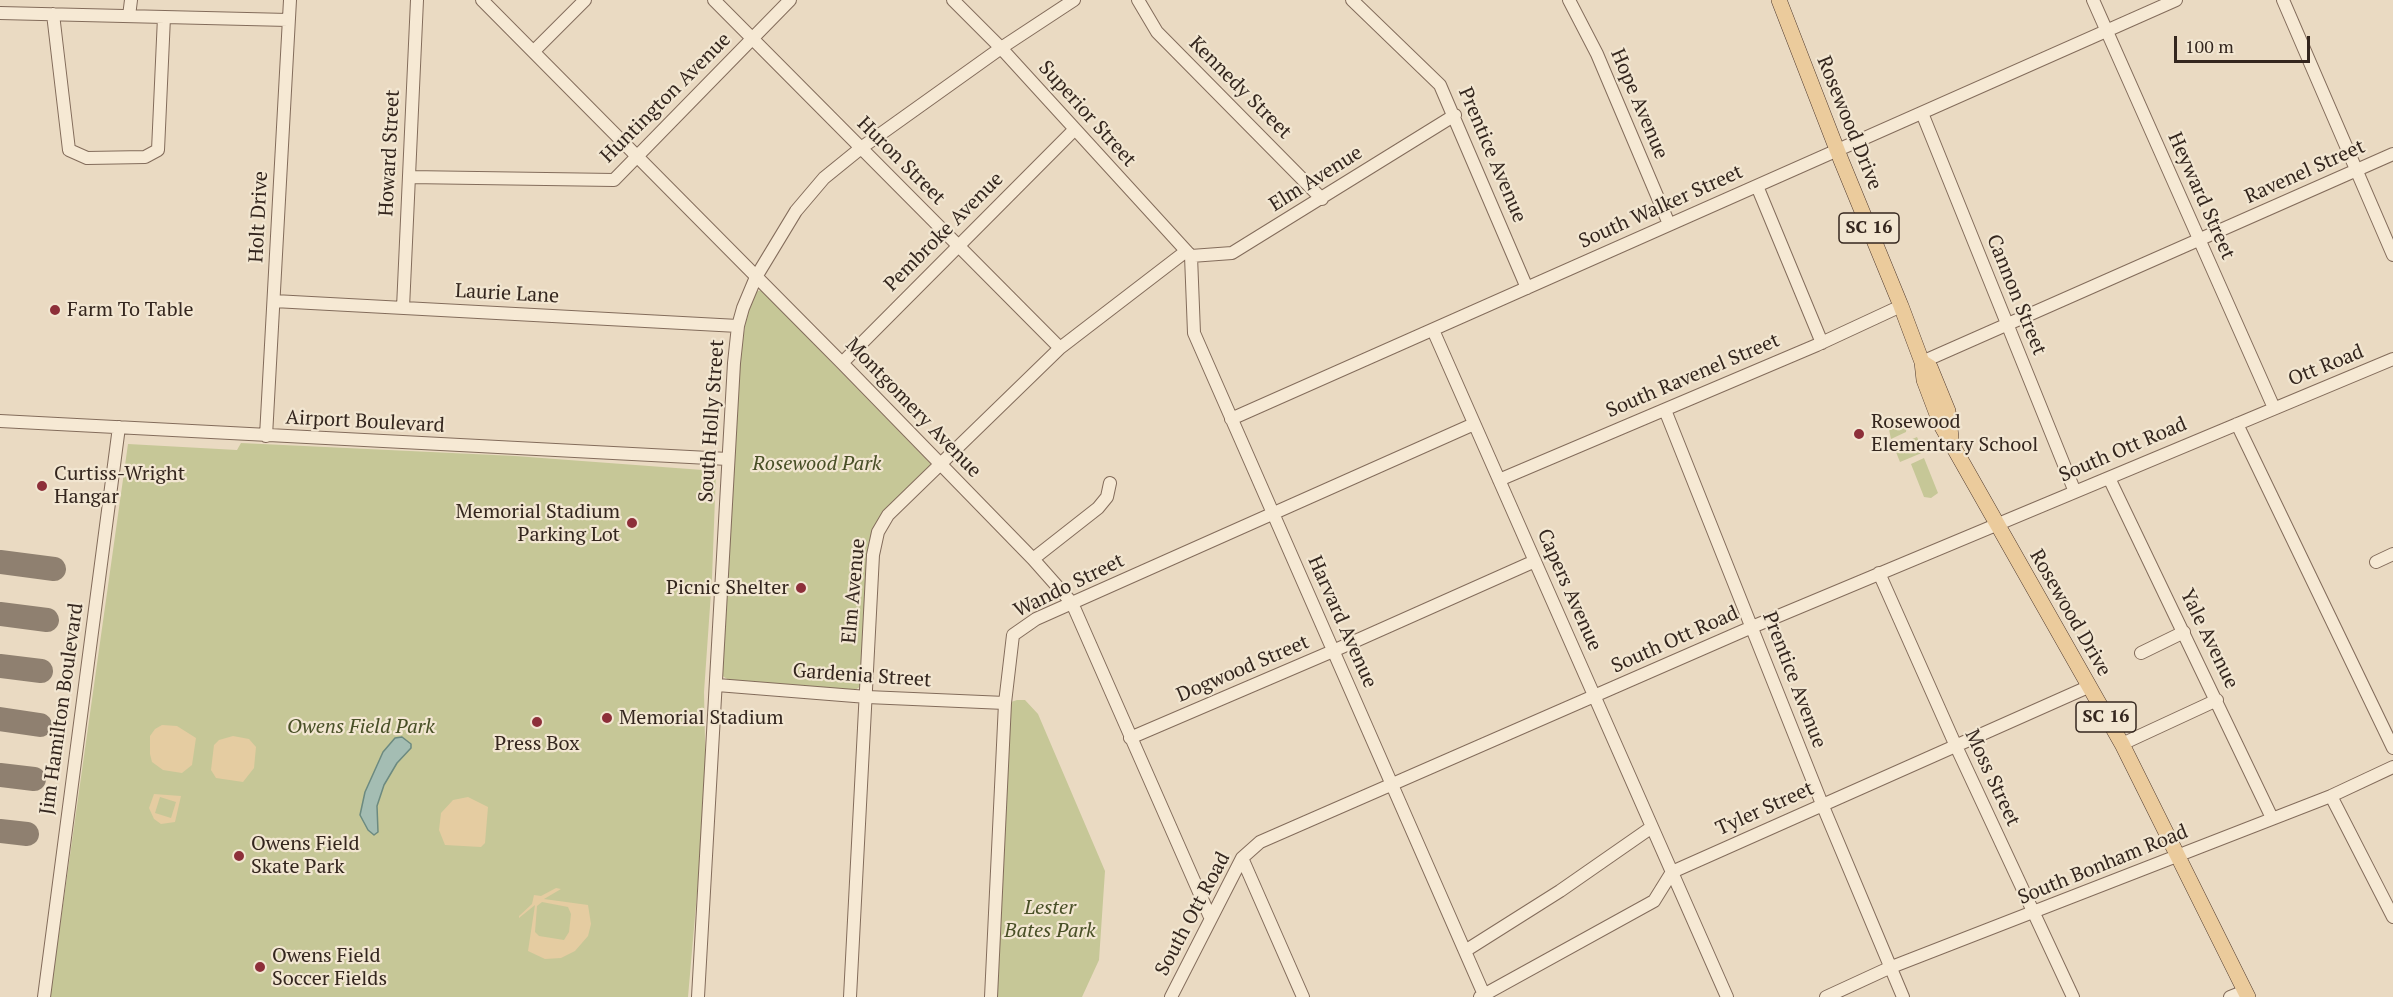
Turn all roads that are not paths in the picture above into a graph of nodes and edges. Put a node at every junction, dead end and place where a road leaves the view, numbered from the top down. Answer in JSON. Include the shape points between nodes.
{"nodes":[{"id":1,"x":130,"y":0,"type":"edge"},
{"id":2,"x":290,"y":0,"type":"edge"},
{"id":3,"x":417,"y":0,"type":"edge"},
{"id":4,"x":482,"y":0,"type":"edge"},
{"id":5,"x":585,"y":0,"type":"edge"},
{"id":6,"x":714,"y":0,"type":"edge"},
{"id":7,"x":790,"y":0,"type":"edge"},
{"id":8,"x":953,"y":0,"type":"edge"},
{"id":9,"x":1074,"y":0,"type":"edge"},
{"id":10,"x":1138,"y":0,"type":"edge"},
{"id":11,"x":1352,"y":0,"type":"edge"},
{"id":12,"x":1569,"y":0,"type":"edge"},
{"id":13,"x":1779,"y":0,"type":"edge"},
{"id":14,"x":2093,"y":0,"type":"edge"},
{"id":15,"x":2176,"y":0,"type":"edge"},
{"id":16,"x":2283,"y":0,"type":"edge"},
{"id":17,"x":0,"y":13,"type":"edge"},
{"id":18,"x":53,"y":14,"type":"junction"},
{"id":19,"x":129,"y":16,"type":"junction"},
{"id":20,"x":164,"y":17,"type":"junction"},
{"id":21,"x":288,"y":20,"type":"junction"},
{"id":22,"x":2107,"y":30,"type":"junction"},
{"id":23,"x":752,"y":38,"type":"junction"},
{"id":24,"x":1001,"y":48,"type":"junction"},
{"id":25,"x":534,"y":51,"type":"junction"},
{"id":26,"x":1922,"y":113,"type":"junction"},
{"id":27,"x":1455,"y":115,"type":"junction"},
{"id":28,"x":1074,"y":130,"type":"junction"},
{"id":29,"x":861,"y":148,"type":"junction"},
{"id":30,"x":1837,"y":150,"type":"junction"},
{"id":31,"x":2393,"y":154,"type":"edge"},
{"id":32,"x":637,"y":156,"type":"junction"},
{"id":33,"x":2356,"y":171,"type":"junction"},
{"id":34,"x":409,"y":177,"type":"junction"},
{"id":35,"x":1757,"y":186,"type":"junction"},
{"id":36,"x":1322,"y":199,"type":"junction"},
{"id":37,"x":1670,"y":225,"type":"junction"},
{"id":38,"x":2199,"y":240,"type":"junction"},
{"id":39,"x":958,"y":245,"type":"junction"},
{"id":40,"x":1188,"y":254,"type":"junction"},
{"id":41,"x":2393,"y":255,"type":"edge"},
{"id":42,"x":756,"y":277,"type":"junction"},
{"id":43,"x":1527,"y":288,"type":"junction"},
{"id":44,"x":274,"y":302,"type":"junction"},
{"id":45,"x":1901,"y":306,"type":"junction"},
{"id":46,"x":403,"y":308,"type":"junction"},
{"id":47,"x":2007,"y":324,"type":"junction"},
{"id":48,"x":738,"y":326,"type":"junction"},
{"id":49,"x":1433,"y":330,"type":"junction"},
{"id":50,"x":1822,"y":342,"type":"junction"},
{"id":51,"x":1060,"y":348,"type":"junction"},
{"id":52,"x":2393,"y":359,"type":"edge"},
{"id":53,"x":1922,"y":362,"type":"junction"},
{"id":54,"x":842,"y":363,"type":"junction"},
{"id":55,"x":2274,"y":408,"type":"junction"},
{"id":56,"x":1665,"y":410,"type":"junction"},
{"id":57,"x":1231,"y":419,"type":"junction"},
{"id":58,"x":0,"y":421,"type":"edge"},
{"id":59,"x":1474,"y":424,"type":"junction"},
{"id":60,"x":2237,"y":424,"type":"junction"},
{"id":61,"x":119,"y":427,"type":"junction"},
{"id":62,"x":266,"y":436,"type":"junction"},
{"id":63,"x":728,"y":459,"type":"junction"},
{"id":64,"x":941,"y":466,"type":"junction"},
{"id":65,"x":2109,"y":478,"type":"junction"},
{"id":66,"x":1499,"y":480,"type":"junction"},
{"id":67,"x":1110,"y":483,"type":"dead end"},
{"id":68,"x":2075,"y":492,"type":"junction"},
{"id":69,"x":1273,"y":514,"type":"junction"},
{"id":70,"x":1995,"y":524,"type":"junction"},
{"id":71,"x":2393,"y":554,"type":"edge"},
{"id":72,"x":1033,"y":559,"type":"junction"},
{"id":73,"x":1534,"y":561,"type":"junction"},
{"id":74,"x":2376,"y":562,"type":"dead end"},
{"id":75,"x":1879,"y":573,"type":"junction"},
{"id":76,"x":1072,"y":603,"type":"junction"},
{"id":77,"x":1752,"y":627,"type":"junction"},
{"id":78,"x":2184,"y":632,"type":"junction"},
{"id":79,"x":1333,"y":651,"type":"junction"},
{"id":80,"x":2140,"y":652,"type":"dead end"},
{"id":81,"x":717,"y":685,"type":"junction"},
{"id":82,"x":2088,"y":687,"type":"junction"},
{"id":83,"x":867,"y":697,"type":"junction"},
{"id":84,"x":1594,"y":697,"type":"junction"},
{"id":85,"x":2217,"y":700,"type":"junction"},
{"id":86,"x":1005,"y":703,"type":"junction"},
{"id":87,"x":1130,"y":738,"type":"junction"},
{"id":88,"x":1955,"y":744,"type":"junction"},
{"id":89,"x":2122,"y":744,"type":"junction"},
{"id":90,"x":2393,"y":748,"type":"edge"},
{"id":91,"x":2393,"y":767,"type":"edge"},
{"id":92,"x":1392,"y":786,"type":"junction"},
{"id":93,"x":2331,"y":796,"type":"junction"},
{"id":94,"x":1822,"y":804,"type":"junction"},
{"id":95,"x":2272,"y":818,"type":"junction"},
{"id":96,"x":1652,"y":827,"type":"junction"},
{"id":97,"x":2177,"y":857,"type":"junction"},
{"id":98,"x":1242,"y":858,"type":"junction"},
{"id":99,"x":1672,"y":872,"type":"junction"},
{"id":100,"x":2034,"y":914,"type":"junction"},
{"id":101,"x":1210,"y":917,"type":"junction"},
{"id":102,"x":2393,"y":917,"type":"edge"},
{"id":103,"x":1465,"y":951,"type":"junction"},
{"id":104,"x":1889,"y":968,"type":"junction"},
{"id":105,"x":2246,"y":994,"type":"edge"},
{"id":106,"x":1483,"y":996,"type":"edge"},
{"id":107,"x":44,"y":997,"type":"edge"},
{"id":108,"x":698,"y":997,"type":"edge"},
{"id":109,"x":850,"y":997,"type":"edge"},
{"id":110,"x":991,"y":997,"type":"edge"},
{"id":111,"x":1171,"y":997,"type":"edge"},
{"id":112,"x":1303,"y":997,"type":"edge"},
{"id":113,"x":1727,"y":997,"type":"edge"},
{"id":114,"x":1826,"y":997,"type":"edge"},
{"id":115,"x":1903,"y":997,"type":"edge"},
{"id":116,"x":2073,"y":997,"type":"edge"},
{"id":117,"x":2230,"y":997,"type":"edge"}],
"edges":[{"from":1,"to":19,"type":"street"},
{"from":2,"to":21,"type":"street","name":"Holt Drive"},
{"from":3,"to":34,"type":"street","name":"Howard Street"},
{"from":4,"to":25,"type":"street","name":"Montgomery Avenue"},
{"from":5,"to":25,"type":"street"},
{"from":6,"to":23,"type":"street","name":"Huron Street"},
{"from":7,"to":23,"type":"street","name":"Huntington Avenue"},
{"from":8,"to":24,"type":"street","name":"Superior Street"},
{"from":9,"to":24,"type":"street","name":"South Holly Street"},
{"from":10,"to":36,"type":"street","name":"Kennedy Street","via":[[1157,32]]},
{"from":11,"to":27,"type":"street","name":"Prentice Avenue","via":[[1440,85]]},
{"from":12,"to":37,"type":"street","name":"Hope Avenue","via":[[1597,54]]},
{"from":13,"to":30,"type":"main road","name":"Rosewood Drive","number":"SC 16"},
{"from":14,"to":22,"type":"street","name":"Heyward Street"},
{"from":15,"to":22,"type":"street","name":"South Walker Street"},
{"from":16,"to":33,"type":"street"},
{"from":17,"to":18,"type":"street"},
{"from":18,"to":19,"type":"street"},
{"from":18,"to":20,"type":"street","via":[[69,150],[87,158],[145,157],[158,150]]},
{"from":19,"to":20,"type":"street"},
{"from":20,"to":21,"type":"street"},
{"from":21,"to":44,"type":"street","name":"Holt Drive"},
{"from":22,"to":26,"type":"street","name":"South Walker Street"},
{"from":22,"to":38,"type":"street","name":"Heyward Street"},
{"from":23,"to":29,"type":"street","name":"Huron Street"},
{"from":23,"to":32,"type":"street","name":"Huntington Avenue"},
{"from":24,"to":28,"type":"street","name":"Superior Street"},
{"from":24,"to":29,"type":"street","name":"South Holly Street"},
{"from":25,"to":32,"type":"street","name":"Montgomery Avenue"},
{"from":26,"to":30,"type":"street","name":"South Walker Street"},
{"from":26,"to":47,"type":"street","name":"Cannon Street"},
{"from":27,"to":36,"type":"street","name":"Elm Avenue"},
{"from":27,"to":43,"type":"street","name":"Prentice Avenue"},
{"from":28,"to":39,"type":"street","name":"Pembroke Avenue"},
{"from":28,"to":40,"type":"street","name":"Superior Street"},
{"from":29,"to":39,"type":"street","name":"Huron Street"},
{"from":29,"to":42,"type":"street","name":"South Holly Street","via":[[825,178],[796,211]]},
{"from":30,"to":35,"type":"street","name":"South Walker Street"},
{"from":30,"to":45,"type":"main road","name":"Rosewood Drive","number":"SC 16"},
{"from":31,"to":33,"type":"street","name":"Ravenel Street"},
{"from":32,"to":34,"type":"street","name":"Huntington Avenue","via":[[614,180]]},
{"from":32,"to":42,"type":"street","name":"Montgomery Avenue"},
{"from":33,"to":38,"type":"street","name":"Ravenel Street"},
{"from":33,"to":41,"type":"street"},
{"from":34,"to":46,"type":"street","name":"Howard Street"},
{"from":35,"to":37,"type":"street","name":"South Walker Street"},
{"from":35,"to":50,"type":"street"},
{"from":36,"to":40,"type":"street","name":"Elm Avenue","via":[[1232,253]]},
{"from":37,"to":43,"type":"street","name":"South Walker Street"},
{"from":38,"to":47,"type":"street"},
{"from":38,"to":55,"type":"street","name":"Heyward Street"},
{"from":39,"to":51,"type":"street","name":"Huron Street"},
{"from":39,"to":54,"type":"street","name":"Pembroke Avenue"},
{"from":40,"to":51,"type":"street","name":"Elm Avenue"},
{"from":40,"to":57,"type":"street","name":"Harvard Avenue","via":[[1194,333]]},
{"from":42,"to":48,"type":"street","name":"South Holly Street"},
{"from":42,"to":54,"type":"street","name":"Montgomery Avenue"},
{"from":43,"to":49,"type":"street","name":"South Walker Street"},
{"from":44,"to":46,"type":"street","name":"Laurie Lane"},
{"from":44,"to":62,"type":"street","name":"Holt Drive"},
{"from":45,"to":50,"type":"street","name":"South Ravenel Street"},
{"from":45,"to":53,"type":"main road","name":"Rosewood Drive","number":"SC 16"},
{"from":46,"to":48,"type":"street","name":"Laurie Lane"},
{"from":47,"to":53,"type":"street"},
{"from":47,"to":68,"type":"street","name":"Cannon Street"},
{"from":48,"to":63,"type":"street","name":"South Holly Street"},
{"from":49,"to":57,"type":"street","name":"South Walker Street"},
{"from":49,"to":59,"type":"street","name":"Capers Avenue"},
{"from":50,"to":56,"type":"street","name":"South Ravenel Street"},
{"from":51,"to":64,"type":"street","name":"Elm Avenue"},
{"from":52,"to":55,"type":"street","name":"Ott Road"},
{"from":53,"to":70,"type":"main road","name":"Rosewood Drive","number":"SC 16","via":[[1930,367],[1948,411],[1952,443]]},
{"from":54,"to":64,"type":"street","name":"Montgomery Avenue"},
{"from":55,"to":60,"type":"street","name":"South Ott Road"},
{"from":56,"to":66,"type":"street","name":"South Ravenel Street"},
{"from":56,"to":77,"type":"street","name":"Prentice Avenue"},
{"from":57,"to":69,"type":"street","name":"Harvard Avenue"},
{"from":58,"to":61,"type":"street","name":"Airport Boulevard"},
{"from":59,"to":66,"type":"street","name":"Capers Avenue"},
{"from":59,"to":69,"type":"street","name":"Wando Street"},
{"from":60,"to":65,"type":"street","name":"South Ott Road"},
{"from":60,"to":90,"type":"street"},
{"from":61,"to":62,"type":"street","name":"Airport Boulevard"},
{"from":61,"to":107,"type":"street","name":"Jim Hamilton Boulevard"},
{"from":62,"to":63,"type":"street","name":"Airport Boulevard"},
{"from":63,"to":81,"type":"street","name":"South Holly Street"},
{"from":64,"to":72,"type":"street","name":"Montgomery Avenue"},
{"from":64,"to":83,"type":"street","name":"Elm Avenue","via":[[888,515],[877,534]]},
{"from":65,"to":68,"type":"street","name":"South Ott Road"},
{"from":65,"to":78,"type":"street","name":"Yale Avenue"},
{"from":66,"to":73,"type":"street","name":"Capers Avenue"},
{"from":67,"to":72,"type":"street","via":[[1107,497],[1098,508]]},
{"from":68,"to":70,"type":"street","name":"South Ott Road"},
{"from":69,"to":76,"type":"street","name":"Wando Street"},
{"from":69,"to":79,"type":"street","name":"Harvard Avenue"},
{"from":70,"to":75,"type":"street","name":"South Ott Road"},
{"from":70,"to":82,"type":"main road","name":"Rosewood Drive","number":"SC 16"},
{"from":71,"to":74,"type":"street"},
{"from":72,"to":76,"type":"street","name":"Montgomery Avenue"},
{"from":73,"to":79,"type":"street","name":"Dogwood Street"},
{"from":73,"to":84,"type":"street","name":"Capers Avenue"},
{"from":75,"to":77,"type":"street","name":"South Ott Road"},
{"from":75,"to":88,"type":"street","name":"Moss Street"},
{"from":76,"to":86,"type":"street","name":"Wando Street","via":[[1036,619],[1013,635]]},
{"from":76,"to":87,"type":"street","name":"Montgomery Avenue"},
{"from":77,"to":84,"type":"street","name":"South Ott Road"},
{"from":77,"to":94,"type":"street","name":"Prentice Avenue"},
{"from":78,"to":80,"type":"street"},
{"from":78,"to":85,"type":"street","name":"Yale Avenue"},
{"from":79,"to":87,"type":"street","name":"Dogwood Street"},
{"from":79,"to":92,"type":"street","name":"Harvard Avenue"},
{"from":81,"to":83,"type":"street","name":"Gardenia Street"},
{"from":81,"to":108,"type":"street","name":"South Holly Street"},
{"from":82,"to":88,"type":"street","name":"Tyler Street"},
{"from":82,"to":89,"type":"main road","name":"Rosewood Drive","number":"SC 16"},
{"from":83,"to":86,"type":"street","name":"Gardenia Street"},
{"from":83,"to":109,"type":"street","name":"Elm Avenue"},
{"from":84,"to":92,"type":"street","name":"South Ott Road"},
{"from":84,"to":96,"type":"street","name":"Capers Avenue"},
{"from":85,"to":89,"type":"street"},
{"from":85,"to":95,"type":"street","name":"Yale Avenue"},
{"from":86,"to":110,"type":"street","name":"Wando Street"},
{"from":87,"to":101,"type":"street","name":"Montgomery Avenue"},
{"from":88,"to":94,"type":"street","name":"Tyler Street"},
{"from":88,"to":100,"type":"street","name":"Moss Street"},
{"from":89,"to":97,"type":"main road","name":"Rosewood Drive","number":"SC 16"},
{"from":91,"to":93,"type":"street","name":"South Bonham Road"},
{"from":92,"to":98,"type":"street","name":"South Ott Road","via":[[1260,842]]},
{"from":92,"to":103,"type":"street","name":"Harvard Avenue"},
{"from":93,"to":95,"type":"street","name":"South Bonham Road"},
{"from":93,"to":102,"type":"street"},
{"from":94,"to":99,"type":"street","name":"Tyler Street"},
{"from":94,"to":104,"type":"street","name":"Prentice Avenue"},
{"from":95,"to":97,"type":"street","name":"South Bonham Road"},
{"from":96,"to":99,"type":"street","name":"Capers Avenue"},
{"from":96,"to":103,"type":"street"},
{"from":97,"to":100,"type":"street","name":"South Bonham Road"},
{"from":97,"to":105,"type":"main road","name":"Rosewood Drive","number":"SC 16"},
{"from":98,"to":101,"type":"street","name":"South Ott Road"},
{"from":98,"to":112,"type":"street"},
{"from":99,"to":106,"type":"street","via":[[1654,901]]},
{"from":99,"to":113,"type":"street","name":"Capers Avenue"},
{"from":100,"to":104,"type":"street","name":"South Bonham Road"},
{"from":100,"to":116,"type":"street","name":"Moss Street"},
{"from":101,"to":111,"type":"street","name":"South Ott Road"},
{"from":103,"to":106,"type":"street","name":"Harvard Avenue"},
{"from":104,"to":114,"type":"street","name":"South Bonham Road"},
{"from":104,"to":115,"type":"street","name":"Prentice Avenue"},
{"from":105,"to":117,"type":"street"}]}
